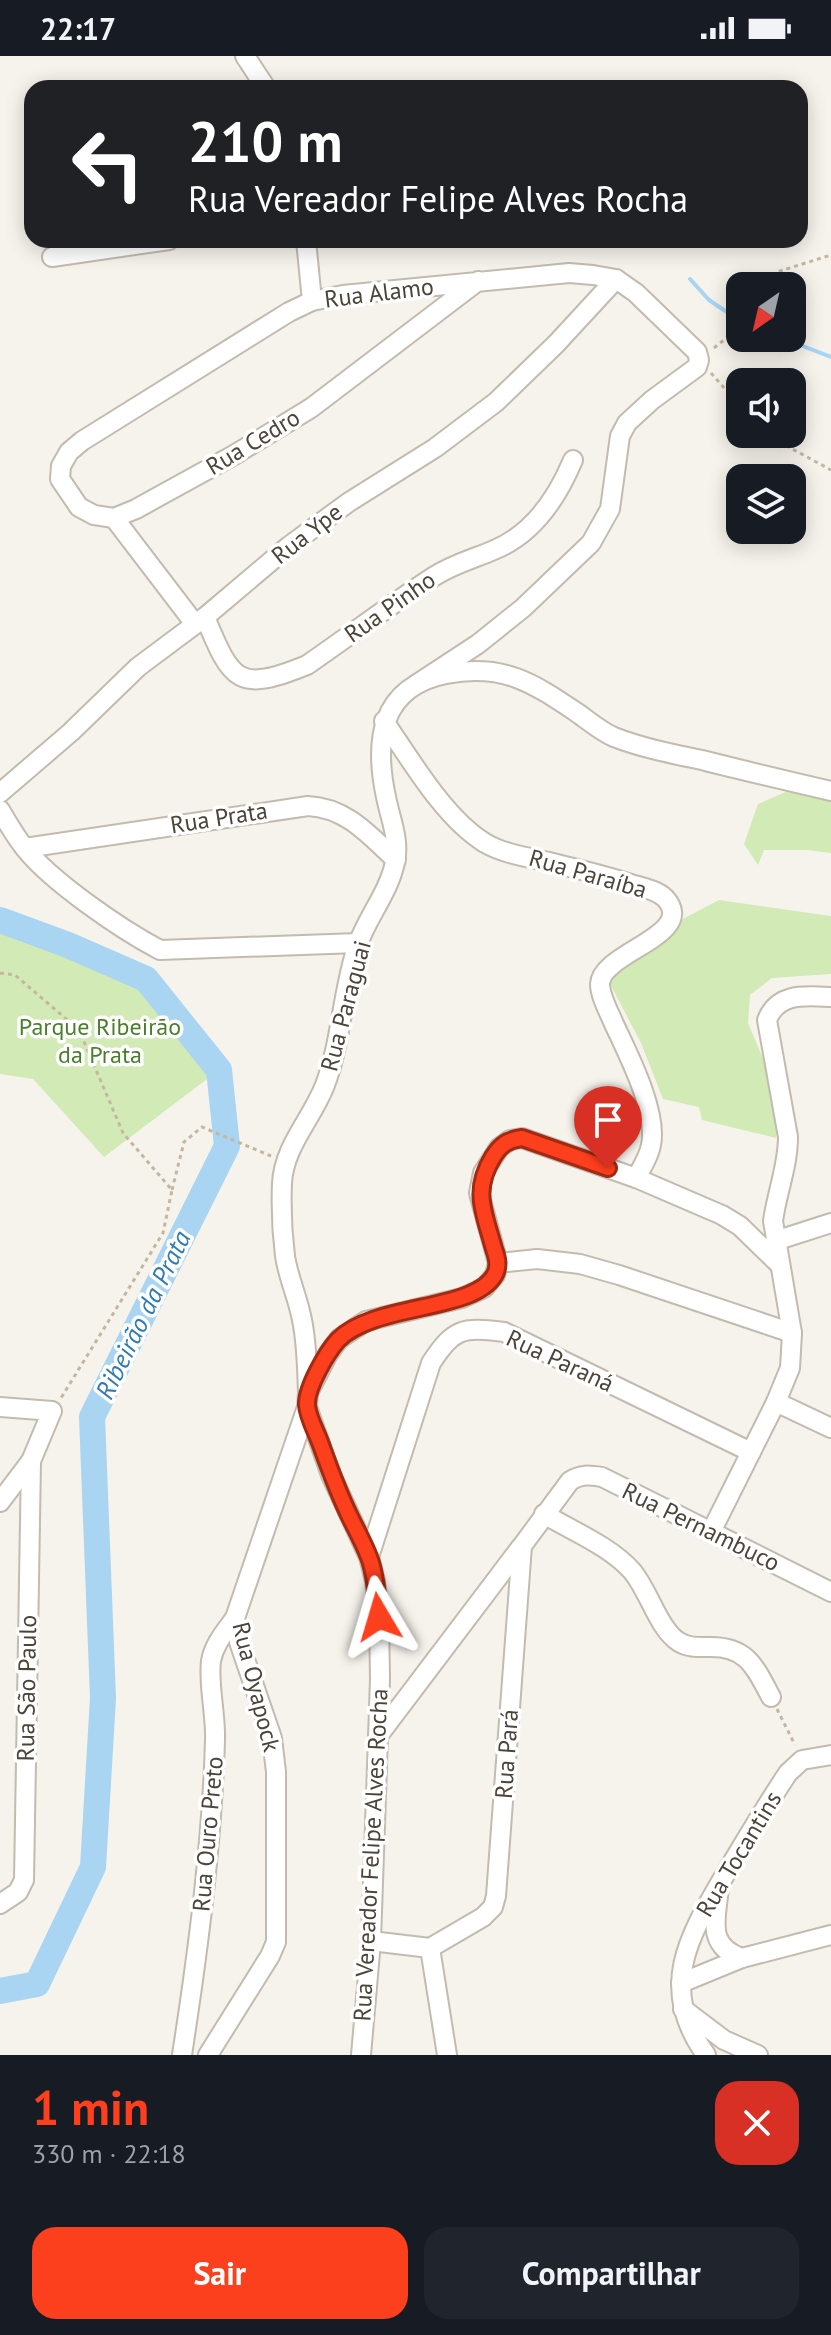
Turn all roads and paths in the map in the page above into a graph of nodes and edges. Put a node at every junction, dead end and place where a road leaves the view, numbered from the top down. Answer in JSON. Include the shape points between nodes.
{"nodes":[{"id":1,"x":245,"y":56,"type":"edge"},
{"id":2,"x":261,"y":80,"type":"edge"},
{"id":3,"x":114,"y":248,"type":"edge"},
{"id":4,"x":307,"y":248,"type":"edge"},
{"id":5,"x":831,"y":255,"type":"edge"},
{"id":6,"x":52,"y":257,"type":"dead end"},
{"id":7,"x":777,"y":272,"type":"edge"},
{"id":8,"x":616,"y":279,"type":"junction"},
{"id":9,"x":478,"y":281,"type":"junction"},
{"id":10,"x":312,"y":301,"type":"junction"},
{"id":11,"x":726,"y":335,"type":"edge"},
{"id":12,"x":695,"y":352,"type":"junction"},
{"id":13,"x":726,"y":389,"type":"edge"},
{"id":14,"x":791,"y":448,"type":"edge"},
{"id":15,"x":573,"y":460,"type":"dead end"},
{"id":16,"x":831,"y":470,"type":"edge"},
{"id":17,"x":114,"y":518,"type":"junction"},
{"id":18,"x":200,"y":620,"type":"junction"},
{"id":19,"x":417,"y":684,"type":"junction"},
{"id":20,"x":384,"y":721,"type":"junction"},
{"id":21,"x":831,"y":791,"type":"edge"},
{"id":22,"x":0,"y":793,"type":"edge"},
{"id":23,"x":0,"y":810,"type":"edge"},
{"id":24,"x":25,"y":848,"type":"junction"},
{"id":25,"x":396,"y":860,"type":"junction"},
{"id":26,"x":358,"y":943,"type":"junction"},
{"id":27,"x":0,"y":973,"type":"edge"},
{"id":28,"x":831,"y":997,"type":"edge"},
{"id":29,"x":284,"y":1162,"type":"junction"},
{"id":30,"x":636,"y":1178,"type":"junction"},
{"id":31,"x":172,"y":1190,"type":"junction"},
{"id":32,"x":831,"y":1223,"type":"edge"},
{"id":33,"x":775,"y":1241,"type":"junction"},
{"id":34,"x":498,"y":1263,"type":"junction"},
{"id":35,"x":778,"y":1263,"type":"junction"},
{"id":36,"x":792,"y":1333,"type":"junction"},
{"id":37,"x":308,"y":1400,"type":"junction"},
{"id":38,"x":776,"y":1402,"type":"junction"},
{"id":39,"x":0,"y":1407,"type":"edge"},
{"id":40,"x":52,"y":1411,"type":"junction"},
{"id":41,"x":831,"y":1428,"type":"edge"},
{"id":42,"x":751,"y":1452,"type":"junction"},
{"id":43,"x":31,"y":1461,"type":"junction"},
{"id":44,"x":0,"y":1502,"type":"edge"},
{"id":45,"x":544,"y":1514,"type":"junction"},
{"id":46,"x":711,"y":1532,"type":"junction"},
{"id":47,"x":522,"y":1546,"type":"junction"},
{"id":48,"x":369,"y":1557,"type":"junction"},
{"id":49,"x":831,"y":1592,"type":"edge"},
{"id":50,"x":235,"y":1618,"type":"junction"},
{"id":51,"x":771,"y":1697,"type":"joint"},
{"id":52,"x":378,"y":1736,"type":"junction"},
{"id":53,"x":831,"y":1755,"type":"edge"},
{"id":54,"x":802,"y":1760,"type":"junction"},
{"id":55,"x":719,"y":1885,"type":"junction"},
{"id":56,"x":0,"y":1904,"type":"edge"},
{"id":57,"x":831,"y":1935,"type":"edge"},
{"id":58,"x":371,"y":1941,"type":"junction"},
{"id":59,"x":430,"y":1948,"type":"junction"},
{"id":60,"x":742,"y":1958,"type":"junction"},
{"id":61,"x":681,"y":1983,"type":"junction"},
{"id":62,"x":683,"y":2009,"type":"junction"},
{"id":63,"x":182,"y":2055,"type":"edge"},
{"id":64,"x":208,"y":2055,"type":"edge"},
{"id":65,"x":361,"y":2055,"type":"edge"},
{"id":66,"x":447,"y":2055,"type":"edge"},
{"id":67,"x":706,"y":2055,"type":"edge"},
{"id":68,"x":758,"y":2055,"type":"edge"}],
"edges":[{"from":1,"to":2,"type":"street"},
{"from":3,"to":6,"type":"street"},
{"from":4,"to":10,"type":"street"},
{"from":5,"to":7,"type":"path"},
{"from":8,"to":9,"type":"street","name":"Rua Alamo","via":[[569,273]]},
{"from":8,"to":12,"type":"street"},
{"from":8,"to":18,"type":"street","name":"Rua Ype","via":[[496,402],[313,528]]},
{"from":9,"to":10,"type":"street","name":"Rua Alamo"},
{"from":9,"to":17,"type":"street","name":"Rua Cedro","via":[[311,408]]},
{"from":10,"to":17,"type":"street","name":"Rua Alamo","via":[[251,334],[69,452],[60,479],[79,507]]},
{"from":11,"to":12,"type":"path"},
{"from":12,"to":13,"type":"path"},
{"from":12,"to":19,"type":"street","via":[[697,367],[627,423],[618,447],[610,509],[591,543],[523,608]]},
{"from":14,"to":16,"type":"path"},
{"from":15,"to":18,"type":"street","name":"Rua Pinho","via":[[549,506],[513,538],[451,565],[307,665],[283,675],[239,677]]},
{"from":17,"to":18,"type":"street"},
{"from":18,"to":22,"type":"street","name":"Rua Ype","via":[[138,667]]},
{"from":19,"to":20,"type":"street","via":[[398,699]]},
{"from":19,"to":21,"type":"street","via":[[472,670],[497,671],[544,690],[612,736]]},
{"from":20,"to":25,"type":"street","name":"Rua Paraguai","via":[[385,794]]},
{"from":20,"to":30,"type":"street","name":"Rua Paraíba","via":[[448,809],[486,844],[598,873],[664,897],[671,910],[669,924],[614,962],[600,984],[651,1123],[652,1142]]},
{"from":23,"to":24,"type":"street"},
{"from":24,"to":25,"type":"street","name":"Rua Prata","via":[[308,806],[353,820]]},
{"from":24,"to":26,"type":"street","via":[[45,870],[160,950]]},
{"from":25,"to":26,"type":"street","name":"Rua Paraguai"},
{"from":26,"to":29,"type":"street","name":"Rua Paraguai","via":[[327,1081]]},
{"from":27,"to":31,"type":"path","via":[[15,975],[79,1030],[123,1133]]},
{"from":28,"to":33,"type":"street","via":[[788,998],[767,1020],[788,1137],[775,1204]]},
{"from":29,"to":31,"type":"path","via":[[202,1127],[184,1142]]},
{"from":29,"to":37,"type":"street","name":"Rua Paraguai","via":[[285,1257],[307,1349]]},
{"from":30,"to":34,"type":"street","via":[[522,1138],[510,1140],[483,1173],[479,1193]]},
{"from":30,"to":35,"type":"street","via":[[722,1215]]},
{"from":31,"to":40,"type":"path","via":[[163,1233]]},
{"from":32,"to":33,"type":"street"},
{"from":33,"to":35,"type":"street"},
{"from":34,"to":36,"type":"street","via":[[537,1259],[580,1264]]},
{"from":34,"to":37,"type":"street","via":[[484,1288],[366,1321],[339,1339]]},
{"from":35,"to":36,"type":"street"},
{"from":36,"to":38,"type":"street","via":[[790,1368]]},
{"from":37,"to":48,"type":"street","name":"Rua Vereador Felipe Alves Rocha","via":[[331,1475]]},
{"from":37,"to":50,"type":"street","name":"Rua Oyapock"},
{"from":38,"to":41,"type":"street"},
{"from":38,"to":42,"type":"street"},
{"from":39,"to":40,"type":"street"},
{"from":40,"to":43,"type":"street"},
{"from":42,"to":46,"type":"street"},
{"from":42,"to":48,"type":"street","name":"Rua Paraná","via":[[504,1332],[473,1328],[448,1338],[431,1363]]},
{"from":43,"to":44,"type":"street"},
{"from":43,"to":56,"type":"street","name":"Rua São Paulo","via":[[24,1880],[18,1892]]},
{"from":45,"to":46,"type":"street","name":"Rua Pernambuco","via":[[570,1481],[589,1475]]},
{"from":45,"to":47,"type":"street"},
{"from":45,"to":51,"type":"street","via":[[629,1568],[679,1642],[742,1653]]},
{"from":46,"to":49,"type":"street","name":"Rua Pernambuco"},
{"from":47,"to":52,"type":"street"},
{"from":47,"to":59,"type":"street","name":"Rua Pará","via":[[496,1896],[483,1917]]},
{"from":48,"to":52,"type":"street","name":"Rua Vereador Felipe Alves Rocha","via":[[379,1617]]},
{"from":50,"to":63,"type":"street","name":"Rua Ouro Preto","via":[[217,1643],[210,1673],[215,1739],[211,1802],[198,1955]]},
{"from":50,"to":64,"type":"street","name":"Rua Oyapock","via":[[272,1738],[276,1942]]},
{"from":51,"to":54,"type":"path"},
{"from":52,"to":58,"type":"street","name":"Rua Vereador Felipe Alves Rocha"},
{"from":53,"to":54,"type":"street"},
{"from":54,"to":55,"type":"street","name":"Rua Tocantins","via":[[763,1810]]},
{"from":55,"to":60,"type":"street","via":[[717,1941],[727,1953]]},
{"from":55,"to":61,"type":"street","name":"Rua Tocantins","via":[[687,1947]]},
{"from":57,"to":60,"type":"street"},
{"from":58,"to":59,"type":"street"},
{"from":58,"to":65,"type":"street","name":"Rua Vereador Felipe Alves Rocha"},
{"from":59,"to":66,"type":"street"},
{"from":60,"to":61,"type":"street"},
{"from":61,"to":62,"type":"street","name":"Rua Tocantins"},
{"from":62,"to":67,"type":"street","name":"Rua Tocantins","via":[[692,2036]]},
{"from":62,"to":68,"type":"street","via":[[724,2040]]}]}
